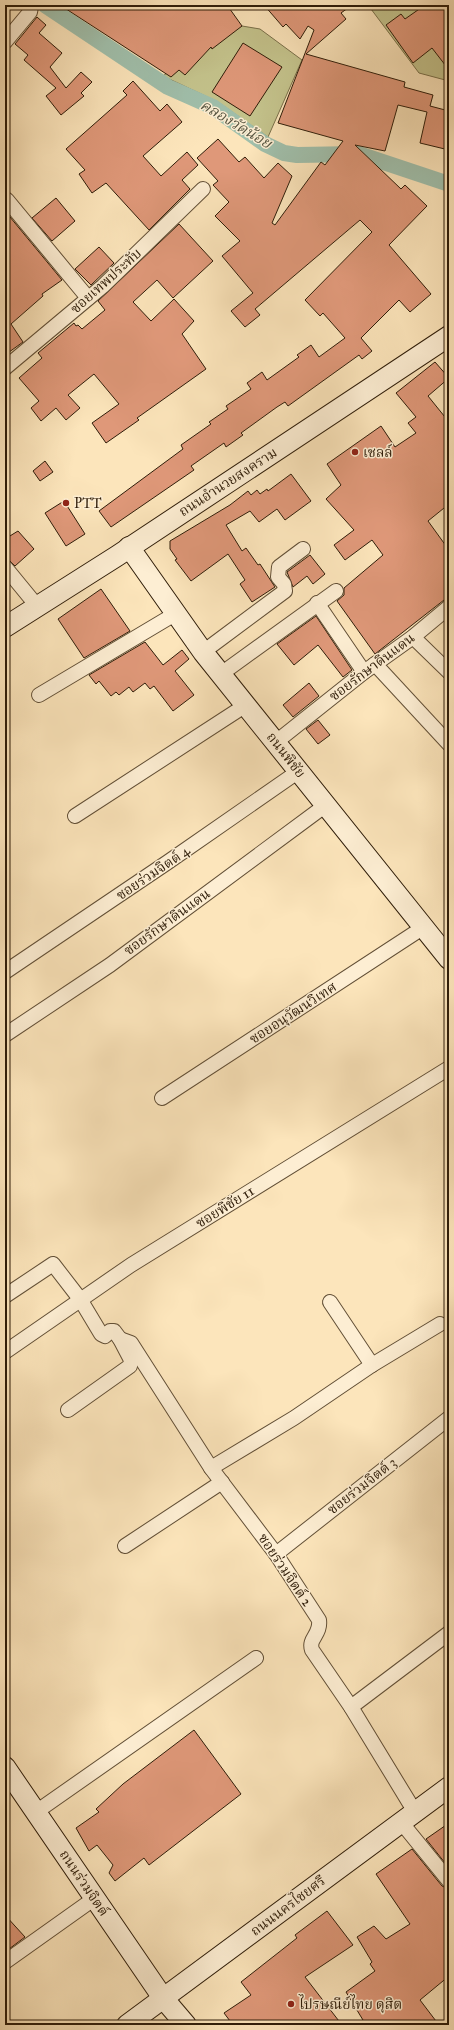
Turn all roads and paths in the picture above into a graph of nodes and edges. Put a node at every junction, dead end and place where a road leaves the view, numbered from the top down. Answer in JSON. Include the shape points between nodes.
{"nodes":[{"id":1,"x":30,"y":6,"type":"edge"},
{"id":2,"x":5,"y":42,"type":"edge"},
{"id":3,"x":203,"y":189,"type":"dead end"},
{"id":4,"x":7,"y":200,"type":"dead end"},
{"id":5,"x":88,"y":298,"type":"junction"},
{"id":6,"x":449,"y":336,"type":"edge"},
{"id":7,"x":5,"y":368,"type":"edge"},
{"id":8,"x":129,"y":547,"type":"junction"},
{"id":9,"x":303,"y":549,"type":"dead end"},
{"id":10,"x":5,"y":567,"type":"edge"},
{"id":11,"x":336,"y":591,"type":"dead end"},
{"id":12,"x":317,"y":603,"type":"junction"},
{"id":13,"x":37,"y":606,"type":"junction"},
{"id":14,"x":449,"y":607,"type":"edge"},
{"id":15,"x":175,"y":614,"type":"junction"},
{"id":16,"x":5,"y":627,"type":"edge"},
{"id":17,"x":413,"y":637,"type":"junction"},
{"id":18,"x":203,"y":652,"type":"junction"},
{"id":19,"x":370,"y":668,"type":"junction"},
{"id":20,"x":449,"y":672,"type":"edge"},
{"id":21,"x":221,"y":674,"type":"junction"},
{"id":22,"x":39,"y":695,"type":"dead end"},
{"id":23,"x":246,"y":705,"type":"junction"},
{"id":24,"x":276,"y":742,"type":"junction"},
{"id":25,"x":449,"y":744,"type":"edge"},
{"id":26,"x":299,"y":771,"type":"junction"},
{"id":27,"x":326,"y":805,"type":"junction"},
{"id":28,"x":75,"y":816,"type":"dead end"},
{"id":29,"x":424,"y":928,"type":"junction"},
{"id":30,"x":449,"y":959,"type":"edge"},
{"id":31,"x":5,"y":972,"type":"edge"},
{"id":32,"x":5,"y":1035,"type":"edge"},
{"id":33,"x":449,"y":1068,"type":"edge"},
{"id":34,"x":162,"y":1098,"type":"dead end"},
{"id":35,"x":5,"y":1296,"type":"edge"},
{"id":36,"x":80,"y":1299,"type":"junction"},
{"id":37,"x":330,"y":1302,"type":"dead end"},
{"id":38,"x":440,"y":1324,"type":"dead end"},
{"id":39,"x":120,"y":1339,"type":"junction"},
{"id":40,"x":5,"y":1352,"type":"edge"},
{"id":41,"x":372,"y":1365,"type":"junction"},
{"id":42,"x":68,"y":1410,"type":"dead end"},
{"id":43,"x":449,"y":1418,"type":"edge"},
{"id":44,"x":212,"y":1468,"type":"junction"},
{"id":45,"x":222,"y":1482,"type":"junction"},
{"id":46,"x":125,"y":1546,"type":"dead end"},
{"id":47,"x":276,"y":1554,"type":"junction"},
{"id":48,"x":449,"y":1633,"type":"edge"},
{"id":49,"x":256,"y":1658,"type":"dead end"},
{"id":50,"x":351,"y":1707,"type":"junction"},
{"id":51,"x":5,"y":1767,"type":"edge"},
{"id":52,"x":449,"y":1787,"type":"edge"},
{"id":53,"x":36,"y":1812,"type":"junction"},
{"id":54,"x":408,"y":1817,"type":"junction"},
{"id":55,"x":449,"y":1881,"type":"edge"},
{"id":56,"x":95,"y":1898,"type":"junction"},
{"id":57,"x":5,"y":1962,"type":"edge"},
{"id":58,"x":163,"y":1998,"type":"junction"},
{"id":59,"x":127,"y":2025,"type":"edge"},
{"id":60,"x":186,"y":2025,"type":"edge"}],
"edges":[{"from":1,"to":2,"type":"street","via":[[30,12]]},
{"from":3,"to":5,"type":"street","name":"ซอยเทพประทับ"},
{"from":4,"to":5,"type":"street"},
{"from":5,"to":7,"type":"street","name":"ซอยเทพประทับ"},
{"from":6,"to":8,"type":"street","name":"ถนนอำนวยสงคราม"},
{"from":8,"to":13,"type":"street","name":"ถนนอำนวยสงคราม"},
{"from":8,"to":15,"type":"street","name":"ถนนพิชัย"},
{"from":9,"to":18,"type":"street","via":[[279,567],[278,576],[284,584],[285,591]]},
{"from":10,"to":13,"type":"street"},
{"from":11,"to":12,"type":"street"},
{"from":12,"to":19,"type":"street"},
{"from":12,"to":21,"type":"street"},
{"from":13,"to":16,"type":"street","name":"ถนนอำนวยสงคราม"},
{"from":14,"to":17,"type":"street","name":"ซอยรักษาดินแดน"},
{"from":15,"to":18,"type":"street","name":"ถนนพิชัย"},
{"from":15,"to":22,"type":"street"},
{"from":17,"to":19,"type":"street","name":"ซอยรักษาดินแดน"},
{"from":17,"to":20,"type":"street"},
{"from":18,"to":21,"type":"street","name":"ถนนพิชัย"},
{"from":19,"to":24,"type":"street","name":"ซอยรักษาดินแดน"},
{"from":19,"to":25,"type":"street"},
{"from":21,"to":23,"type":"street","name":"ถนนพิชัย"},
{"from":23,"to":24,"type":"street","name":"ถนนพิชัย"},
{"from":23,"to":28,"type":"street"},
{"from":24,"to":26,"type":"street","name":"ถนนพิชัย"},
{"from":26,"to":27,"type":"street","name":"ถนนพิชัย"},
{"from":26,"to":31,"type":"street","name":"ซอยร่วมจิตต์ 4"},
{"from":27,"to":29,"type":"street","name":"ถนนพิชัย"},
{"from":27,"to":32,"type":"street","name":"ซอยรักษาดินแดน","via":[[110,965]]},
{"from":29,"to":30,"type":"street","name":"ถนนพิชัย"},
{"from":29,"to":34,"type":"street","name":"ซอยอนุวัฒนวิเทศ"},
{"from":33,"to":36,"type":"street","name":"ซอยพิชัย 11"},
{"from":35,"to":36,"type":"street","via":[[53,1264]]},
{"from":36,"to":39,"type":"street","via":[[101,1334],[105,1336],[110,1331],[114,1332]]},
{"from":36,"to":40,"type":"street","name":"ซอยพิชัย 11"},
{"from":37,"to":41,"type":"street"},
{"from":38,"to":41,"type":"street"},
{"from":39,"to":42,"type":"street","via":[[131,1360],[130,1366]]},
{"from":39,"to":44,"type":"street","name":"ซอยร่วมจิตต์ 2","via":[[131,1343]]},
{"from":41,"to":44,"type":"street","via":[[294,1418]]},
{"from":43,"to":47,"type":"street","name":"ซอยร่วมจิตต์ 3"},
{"from":44,"to":45,"type":"street","name":"ซอยร่วมจิตต์ 2"},
{"from":45,"to":46,"type":"street"},
{"from":45,"to":47,"type":"street","name":"ซอยร่วมจิตต์ 2"},
{"from":47,"to":50,"type":"street","name":"ซอยร่วมจิตต์ 2","via":[[319,1620],[320,1627],[312,1640],[312,1650]]},
{"from":48,"to":50,"type":"street"},
{"from":49,"to":53,"type":"street"},
{"from":50,"to":54,"type":"street","name":"ซอยร่วมจิตต์ 2"},
{"from":51,"to":53,"type":"street","name":"ถนนร่วมจิตต์"},
{"from":52,"to":54,"type":"street","name":"ถนนนครไชยศรี"},
{"from":53,"to":56,"type":"street","name":"ถนนร่วมจิตต์"},
{"from":54,"to":55,"type":"street","name":"ซอยร่วมจิตต์ 2"},
{"from":54,"to":58,"type":"street","name":"ถนนนครไชยศรี"},
{"from":56,"to":57,"type":"street"},
{"from":56,"to":58,"type":"street","name":"ถนนร่วมจิตต์"},
{"from":58,"to":59,"type":"street","name":"ถนนนครไชยศรี"},
{"from":58,"to":60,"type":"street","name":"ถนนร่วมจิตต์"}]}
